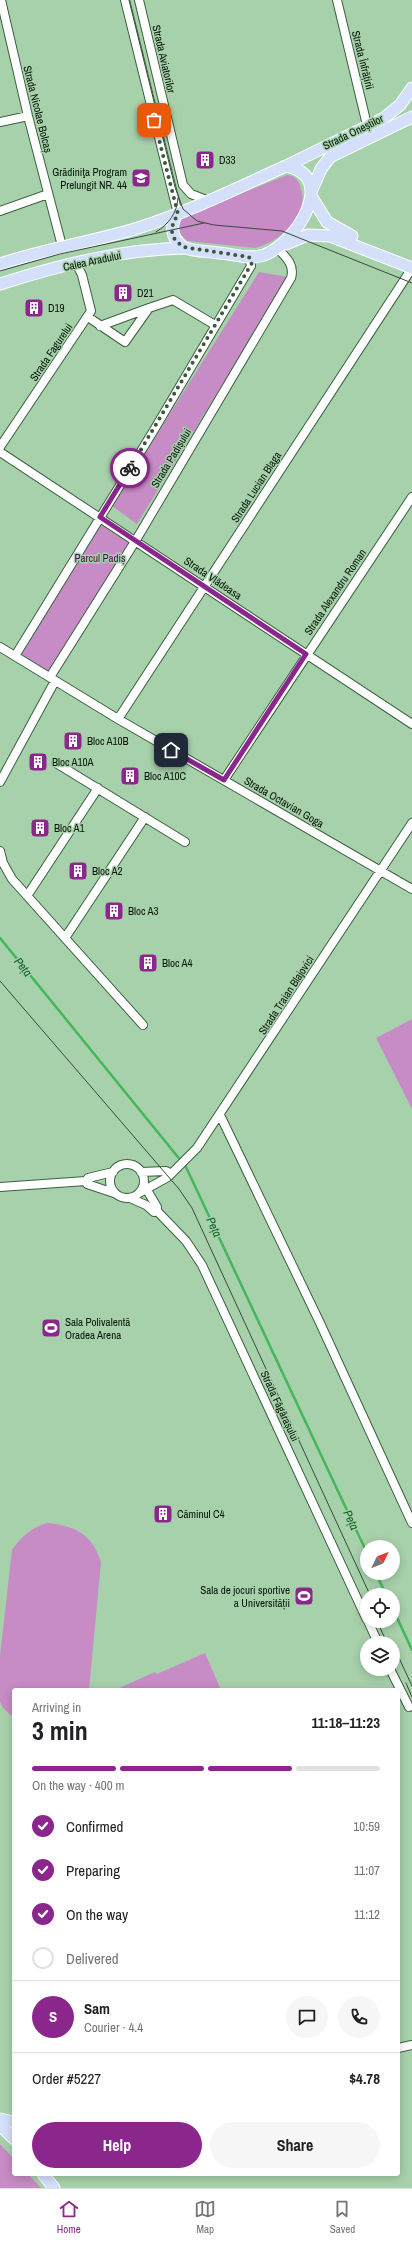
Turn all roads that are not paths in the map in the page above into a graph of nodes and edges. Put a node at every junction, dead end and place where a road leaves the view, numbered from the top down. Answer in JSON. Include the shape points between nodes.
{"nodes":[{"id":1,"x":1,"y":0,"type":"edge"},
{"id":2,"x":125,"y":0,"type":"edge"},
{"id":3,"x":139,"y":0,"type":"edge"},
{"id":4,"x":337,"y":0,"type":"edge"},
{"id":5,"x":412,"y":88,"type":"edge"},
{"id":6,"x":28,"y":116,"type":"junction"},
{"id":7,"x":412,"y":117,"type":"edge"},
{"id":8,"x":0,"y":122,"type":"edge"},
{"id":9,"x":368,"y":125,"type":"junction"},
{"id":10,"x":286,"y":166,"type":"junction"},
{"id":11,"x":48,"y":194,"type":"junction"},
{"id":12,"x":311,"y":194,"type":"junction"},
{"id":13,"x":209,"y":201,"type":"junction"},
{"id":14,"x":0,"y":211,"type":"edge"},
{"id":15,"x":177,"y":214,"type":"junction"},
{"id":16,"x":62,"y":246,"type":"junction"},
{"id":17,"x":279,"y":247,"type":"junction"},
{"id":18,"x":186,"y":248,"type":"junction"},
{"id":19,"x":249,"y":257,"type":"junction"},
{"id":20,"x":412,"y":261,"type":"edge"},
{"id":21,"x":76,"y":263,"type":"junction"},
{"id":22,"x":0,"y":264,"type":"edge"},
{"id":23,"x":412,"y":268,"type":"edge"},
{"id":24,"x":0,"y":284,"type":"edge"},
{"id":25,"x":149,"y":308,"type":"junction"},
{"id":26,"x":88,"y":317,"type":"junction"},
{"id":27,"x":215,"y":325,"type":"junction"},
{"id":28,"x":100,"y":326,"type":"junction"},
{"id":29,"x":0,"y":447,"type":"edge"},
{"id":30,"x":0,"y":452,"type":"edge"},
{"id":31,"x":412,"y":497,"type":"edge"},
{"id":32,"x":100,"y":517,"type":"junction"},
{"id":33,"x":136,"y":540,"type":"junction"},
{"id":34,"x":204,"y":585,"type":"junction"},
{"id":35,"x":0,"y":647,"type":"edge"},
{"id":36,"x":306,"y":654,"type":"junction"},
{"id":37,"x":15,"y":656,"type":"junction"},
{"id":38,"x":52,"y":679,"type":"junction"},
{"id":39,"x":118,"y":719,"type":"junction"},
{"id":40,"x":412,"y":724,"type":"edge"},
{"id":41,"x":56,"y":763,"type":"dead end"},
{"id":42,"x":224,"y":780,"type":"junction"},
{"id":43,"x":0,"y":782,"type":"edge"},
{"id":44,"x":98,"y":788,"type":"junction"},
{"id":45,"x":145,"y":817,"type":"junction"},
{"id":46,"x":412,"y":823,"type":"edge"},
{"id":47,"x":185,"y":842,"type":"dead end"},
{"id":48,"x":0,"y":851,"type":"edge"},
{"id":49,"x":379,"y":870,"type":"junction"},
{"id":50,"x":412,"y":889,"type":"edge"},
{"id":51,"x":27,"y":896,"type":"junction"},
{"id":52,"x":65,"y":938,"type":"junction"},
{"id":53,"x":143,"y":1025,"type":"dead end"},
{"id":54,"x":220,"y":1115,"type":"junction"},
{"id":55,"x":113,"y":1172,"type":"junction"},
{"id":56,"x":142,"y":1172,"type":"junction"},
{"id":57,"x":171,"y":1172,"type":"junction"},
{"id":58,"x":86,"y":1181,"type":"junction"},
{"id":59,"x":0,"y":1187,"type":"edge"},
{"id":60,"x":143,"y":1189,"type":"junction"},
{"id":61,"x":114,"y":1193,"type":"junction"},
{"id":62,"x":130,"y":1198,"type":"junction"},
{"id":63,"x":157,"y":1211,"type":"junction"},
{"id":64,"x":412,"y":1523,"type":"edge"},
{"id":65,"x":360,"y":1605,"type":"edge"},
{"id":66,"x":393,"y":1676,"type":"edge"},
{"id":67,"x":399,"y":1688,"type":"edge"},
{"id":68,"x":400,"y":1690,"type":"edge"},
{"id":69,"x":409,"y":1708,"type":"dead end"},
{"id":70,"x":412,"y":2045,"type":"edge"},
{"id":71,"x":400,"y":2048,"type":"edge"},
{"id":72,"x":0,"y":2119,"type":"edge"},
{"id":73,"x":12,"y":2122,"type":"edge"},
{"id":74,"x":0,"y":2125,"type":"edge"},
{"id":75,"x":12,"y":2137,"type":"edge"}],
"edges":[{"from":1,"to":6,"type":"street","name":"Strada Nicolae Bolcaș"},
{"from":2,"to":15,"type":"street"},
{"from":3,"to":13,"type":"street","name":"Strada Aviatorilor","via":[[183,185],[191,194]]},
{"from":4,"to":9,"type":"street","name":"Strada Înfrățirii"},
{"from":5,"to":9,"type":"main road","name":"Strada Oneștilor","via":[[396,110]]},
{"from":6,"to":8,"type":"street"},
{"from":6,"to":11,"type":"street","name":"Strada Nicolae Bolcaș"},
{"from":7,"to":12,"type":"main road","name":"Strada Oneștilor","via":[[330,157],[321,169]]},
{"from":9,"to":10,"type":"main road","name":"Strada Oneștilor"},
{"from":10,"to":12,"type":"main road","via":[[303,173],[309,182]]},
{"from":10,"to":13,"type":"main road","name":"Calea Aradului"},
{"from":11,"to":14,"type":"street"},
{"from":11,"to":16,"type":"street","name":"Strada Nicolae Bolcaș"},
{"from":12,"to":17,"type":"main road","name":"Calea Aradului","via":[[301,223]]},
{"from":12,"to":20,"type":"main road","via":[[324,218],[335,228]]},
{"from":13,"to":15,"type":"main road","name":"Calea Aradului"},
{"from":15,"to":16,"type":"main road","name":"Calea Aradului","via":[[137,228]]},
{"from":15,"to":18,"type":"main road","via":[[172,227],[173,235]]},
{"from":16,"to":22,"type":"main road","name":"Calea Aradului"},
{"from":17,"to":19,"type":"main road","name":"Calea Aradului","via":[[263,256]]},
{"from":17,"to":23,"type":"main road","name":"Calea Aradului","via":[[308,235],[324,234]]},
{"from":17,"to":33,"type":"street","name":"Strada Padișului","via":[[291,263],[291,278]]},
{"from":18,"to":19,"type":"main road","name":"Calea Aradului"},
{"from":18,"to":21,"type":"main road","name":"Calea Aradului","via":[[142,250]]},
{"from":19,"to":27,"type":"street","via":[[251,266]]},
{"from":21,"to":24,"type":"main road","name":"Calea Aradului"},
{"from":21,"to":26,"type":"street","via":[[92,310]]},
{"from":23,"to":34,"type":"street","name":"Strada Lucian Blaga"},
{"from":25,"to":27,"type":"street","via":[[177,300]]},
{"from":25,"to":28,"type":"street"},
{"from":25,"to":28,"type":"street","via":[[125,342]]},
{"from":26,"to":28,"type":"street"},
{"from":26,"to":29,"type":"street","name":"Strada Fagurelui"},
{"from":27,"to":32,"type":"street"},
{"from":30,"to":32,"type":"street","name":"Strada Vlădeasa"},
{"from":31,"to":36,"type":"street","name":"Strada Alexandru Roman"},
{"from":32,"to":33,"type":"street","name":"Strada Vlădeasa"},
{"from":32,"to":37,"type":"street"},
{"from":33,"to":34,"type":"street","name":"Strada Vlădeasa"},
{"from":33,"to":38,"type":"street","name":"Strada Padișului"},
{"from":34,"to":36,"type":"street","name":"Strada Vlădeasa"},
{"from":34,"to":39,"type":"street","name":"Strada Lucian Blaga"},
{"from":35,"to":37,"type":"street","name":"Strada Octavian Goga"},
{"from":36,"to":40,"type":"street","name":"Strada Vlădeasa"},
{"from":36,"to":42,"type":"street","name":"Strada Alexandru Roman"},
{"from":37,"to":38,"type":"street","name":"Strada Octavian Goga"},
{"from":38,"to":39,"type":"street","name":"Strada Octavian Goga"},
{"from":38,"to":43,"type":"street","name":"Strada Padișului"},
{"from":39,"to":42,"type":"street","name":"Strada Octavian Goga"},
{"from":41,"to":44,"type":"street"},
{"from":42,"to":49,"type":"street","name":"Strada Octavian Goga"},
{"from":44,"to":45,"type":"street"},
{"from":44,"to":51,"type":"street"},
{"from":45,"to":47,"type":"street"},
{"from":45,"to":52,"type":"street"},
{"from":46,"to":49,"type":"street","name":"Strada Traian Blajovici"},
{"from":48,"to":51,"type":"street","via":[[7,870]]},
{"from":49,"to":50,"type":"street","name":"Strada Octavian Goga"},
{"from":49,"to":54,"type":"street","name":"Strada Traian Blajovici"},
{"from":51,"to":52,"type":"street"},
{"from":52,"to":53,"type":"street"},
{"from":54,"to":57,"type":"street","name":"Strada Traian Blajovici","via":[[197,1148]]},
{"from":54,"to":64,"type":"street"},
{"from":55,"to":56,"type":"street","via":[[129,1164]]},
{"from":55,"to":58,"type":"street","via":[[88,1178]]},
{"from":55,"to":61,"type":"street","via":[[110,1182]]},
{"from":56,"to":57,"type":"street"},
{"from":56,"to":60,"type":"street"},
{"from":57,"to":60,"type":"street","name":"Strada Traian Blajovici","via":[[168,1177]]},
{"from":58,"to":59,"type":"street"},
{"from":58,"to":61,"type":"street","via":[[87,1184]]},
{"from":60,"to":62,"type":"street"},
{"from":60,"to":63,"type":"street","name":"Strada Făgărașului","via":[[157,1207]]},
{"from":61,"to":62,"type":"street","via":[[122,1198]]},
{"from":62,"to":63,"type":"street","name":"Strada Făgărașului","via":[[146,1205],[154,1212]]},
{"from":63,"to":65,"type":"street","name":"Strada Făgărașului","via":[[186,1241],[202,1265]]},
{"from":66,"to":67,"type":"street"},
{"from":68,"to":69,"type":"street"},
{"from":70,"to":71,"type":"street"},
{"from":72,"to":73,"type":"main road"},
{"from":74,"to":75,"type":"main road"}]}
